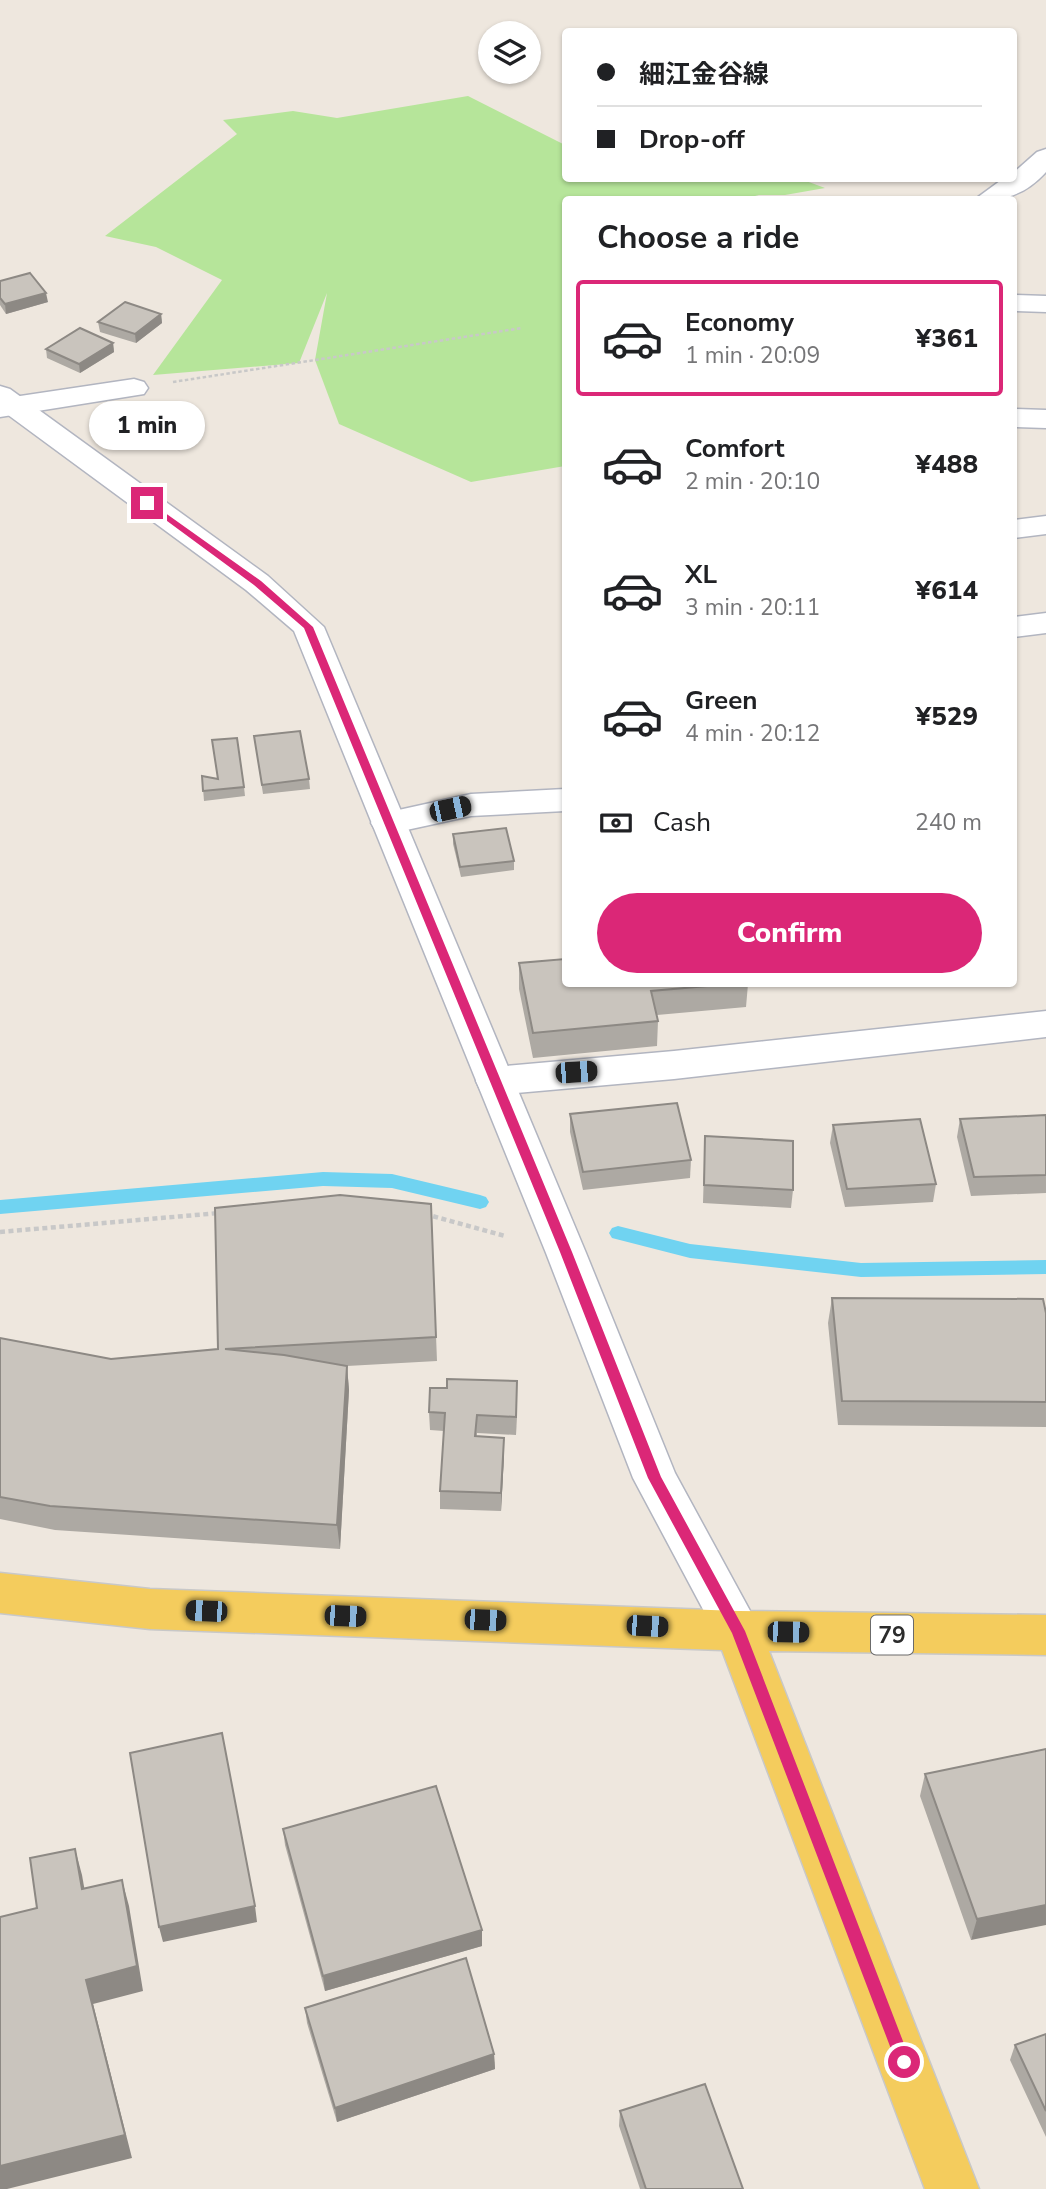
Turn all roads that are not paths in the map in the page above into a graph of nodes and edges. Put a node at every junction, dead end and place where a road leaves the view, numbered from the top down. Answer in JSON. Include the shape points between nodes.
{"nodes":[{"id":1,"x":1046,"y":157,"type":"edge"},
{"id":2,"x":1016,"y":182,"type":"edge"},
{"id":3,"x":1017,"y":182,"type":"edge"},
{"id":4,"x":994,"y":196,"type":"edge"},
{"id":5,"x":1017,"y":303,"type":"edge"},
{"id":6,"x":1046,"y":304,"type":"edge"},
{"id":7,"x":134,"y":388,"type":"road end"},
{"id":8,"x":5,"y":403,"type":"edge"},
{"id":9,"x":1017,"y":418,"type":"edge"},
{"id":10,"x":1046,"y":419,"type":"edge"},
{"id":11,"x":1046,"y":525,"type":"edge"},
{"id":12,"x":1017,"y":529,"type":"edge"},
{"id":13,"x":1046,"y":622,"type":"edge"},
{"id":14,"x":1017,"y":626,"type":"edge"},
{"id":15,"x":562,"y":800,"type":"edge"},
{"id":16,"x":388,"y":822,"type":"junction"},
{"id":17,"x":1046,"y":1024,"type":"edge"},
{"id":18,"x":495,"y":1081,"type":"junction"},
{"id":19,"x":0,"y":1593,"type":"edge"},
{"id":20,"x":738,"y":1631,"type":"junction"},
{"id":21,"x":1046,"y":1636,"type":"edge"},
{"id":22,"x":953,"y":2189,"type":"edge"}],
"edges":[{"from":1,"to":3,"type":"street"},
{"from":2,"to":4,"type":"street"},
{"from":5,"to":6,"type":"street"},
{"from":7,"to":8,"type":"street"},
{"from":8,"to":16,"type":"street","via":[[257,583],[308,627]]},
{"from":9,"to":10,"type":"street"},
{"from":11,"to":12,"type":"street"},
{"from":13,"to":14,"type":"street"},
{"from":15,"to":16,"type":"street","via":[[471,804]]},
{"from":16,"to":18,"type":"street"},
{"from":17,"to":18,"type":"street"},
{"from":18,"to":20,"type":"street","via":[[655,1478]]},
{"from":19,"to":20,"type":"main road","via":[[150,1609]]},
{"from":20,"to":21,"type":"main road","number":"79"},
{"from":20,"to":22,"type":"main road"}]}
